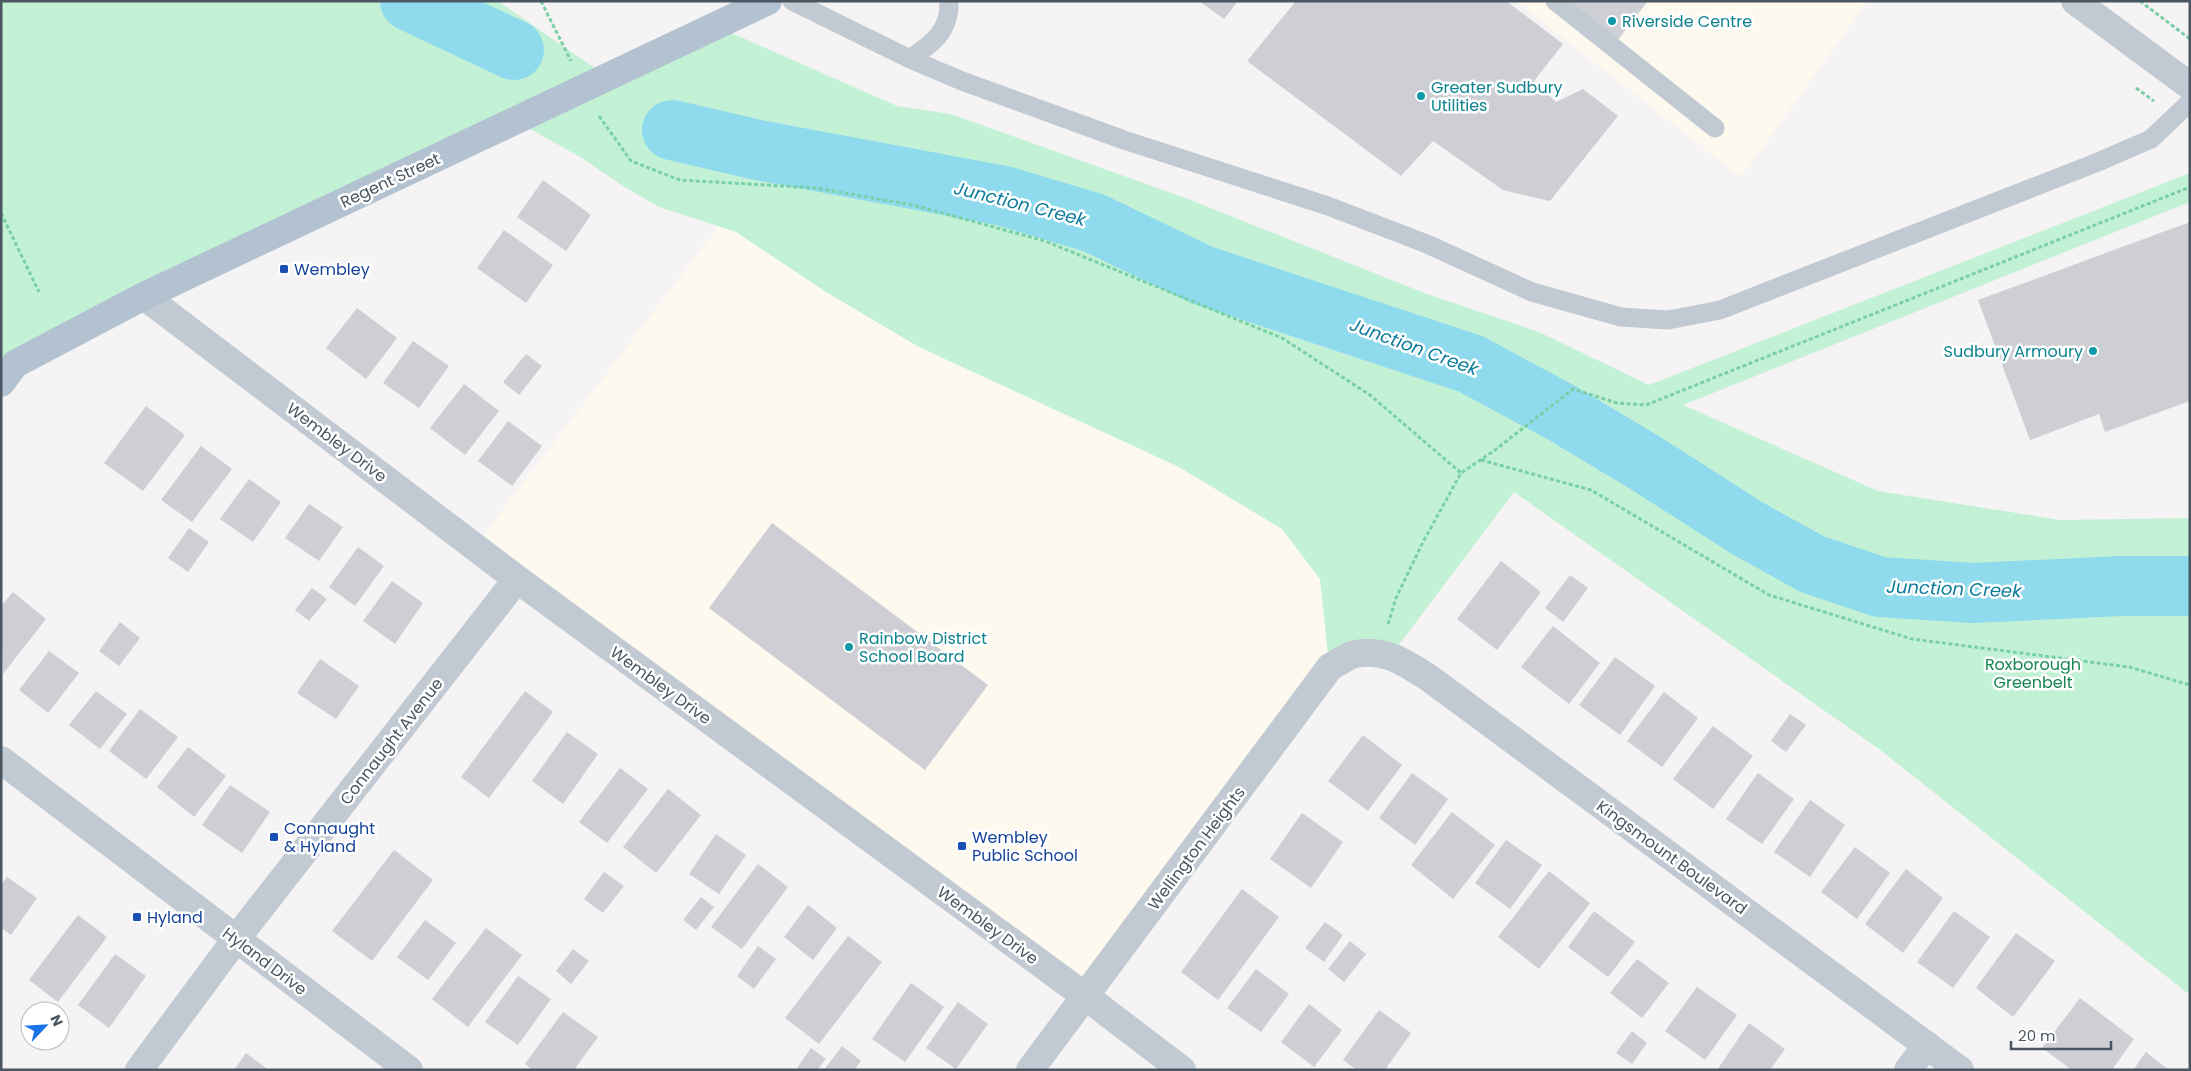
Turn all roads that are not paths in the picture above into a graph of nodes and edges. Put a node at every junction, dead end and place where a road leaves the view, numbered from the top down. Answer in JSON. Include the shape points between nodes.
{"nodes":[{"id":1,"x":768,"y":1,"type":"edge"},
{"id":2,"x":792,"y":1,"type":"edge"},
{"id":3,"x":949,"y":1,"type":"edge"},
{"id":4,"x":1555,"y":1,"type":"edge"},
{"id":5,"x":2075,"y":1,"type":"edge"},
{"id":6,"x":910,"y":59,"type":"junction"},
{"id":7,"x":2190,"y":86,"type":"edge"},
{"id":8,"x":2190,"y":102,"type":"edge"},
{"id":9,"x":1715,"y":128,"type":"dead end"},
{"id":10,"x":144,"y":296,"type":"junction"},
{"id":11,"x":6,"y":370,"type":"edge"},
{"id":12,"x":516,"y":579,"type":"junction"},
{"id":13,"x":1379,"y":653,"type":"joint"},
{"id":14,"x":1,"y":760,"type":"edge"},
{"id":15,"x":236,"y":939,"type":"junction"},
{"id":16,"x":1085,"y":996,"type":"junction"},
{"id":17,"x":1927,"y":1045,"type":"junction"},
{"id":18,"x":139,"y":1070,"type":"edge"},
{"id":19,"x":409,"y":1070,"type":"edge"},
{"id":20,"x":1030,"y":1070,"type":"edge"},
{"id":21,"x":1182,"y":1070,"type":"edge"},
{"id":22,"x":1908,"y":1070,"type":"edge"},
{"id":23,"x":1960,"y":1070,"type":"edge"}],
"edges":[{"from":1,"to":10,"type":"main road","name":"Regent Street"},
{"from":2,"to":6,"type":"lane"},
{"from":3,"to":6,"type":"lane","via":[[945,28],[933,43]]},
{"from":4,"to":9,"type":"lane"},
{"from":5,"to":7,"type":"street"},
{"from":6,"to":8,"type":"lane","via":[[1115,137],[1328,206],[1427,244],[1532,292],[1621,317],[1668,320],[1720,310],[2098,162],[2150,139]]},
{"from":10,"to":11,"type":"main road","name":"Regent Street"},
{"from":10,"to":12,"type":"street","name":"Wembley Drive"},
{"from":12,"to":15,"type":"street","name":"Connaught Avenue"},
{"from":12,"to":16,"type":"street","name":"Wembley Drive"},
{"from":13,"to":16,"type":"street","name":"Wellington Heights","via":[[1354,654],[1330,667]]},
{"from":13,"to":17,"type":"street","name":"Kingsmount Boulevard","via":[[1398,658],[1429,678]]},
{"from":14,"to":15,"type":"street","name":"Hyland Drive"},
{"from":15,"to":18,"type":"street","name":"Connaught Avenue"},
{"from":15,"to":19,"type":"street","name":"Hyland Drive"},
{"from":16,"to":20,"type":"street","name":"Wellington Heights"},
{"from":16,"to":21,"type":"street","name":"Wembley Drive"},
{"from":17,"to":22,"type":"street"},
{"from":17,"to":23,"type":"street","name":"Kingsmount Boulevard"}]}
